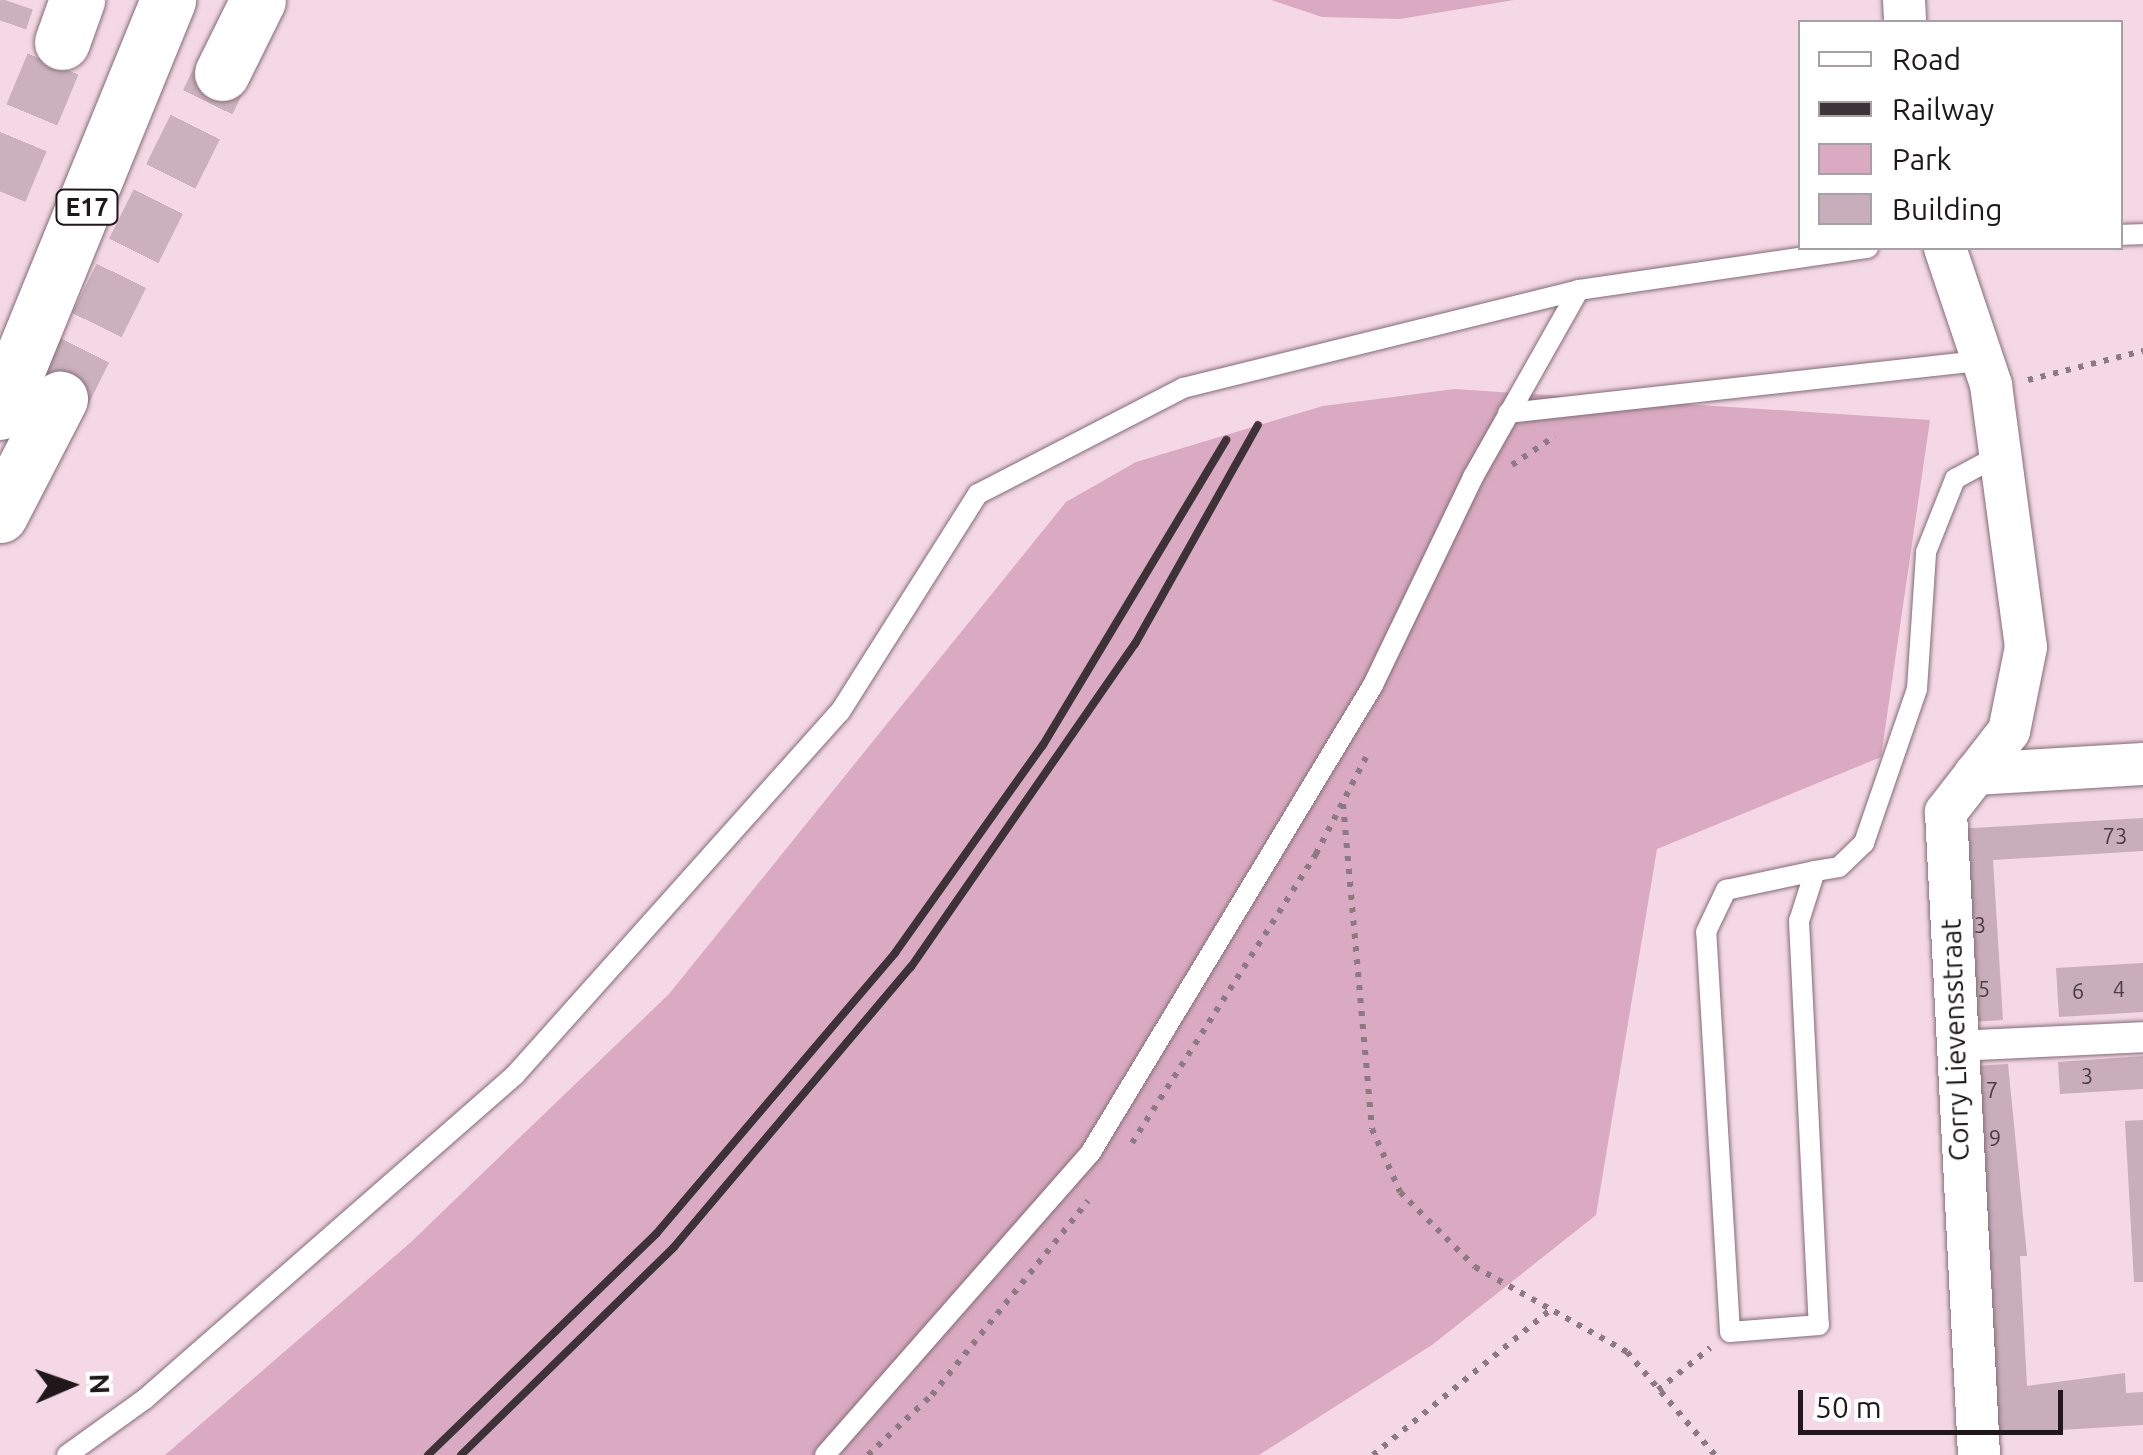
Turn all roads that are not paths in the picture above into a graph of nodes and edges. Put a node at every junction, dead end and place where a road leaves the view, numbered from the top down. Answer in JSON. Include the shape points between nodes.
{"nodes":[{"id":1,"x":168,"y":0,"type":"edge"},
{"id":2,"x":258,"y":0,"type":"edge"},
{"id":3,"x":222,"y":73,"type":"tunnel mouth"},
{"id":4,"x":1854,"y":250,"type":"edge"},
{"id":5,"x":1945,"y":250,"type":"edge"},
{"id":6,"x":1580,"y":290,"type":"junction"},
{"id":7,"x":1985,"y":373,"type":"junction"},
{"id":8,"x":60,"y":399,"type":"tunnel mouth"},
{"id":9,"x":0,"y":412,"type":"edge"},
{"id":10,"x":1508,"y":413,"type":"junction"},
{"id":11,"x":2003,"y":453,"type":"junction"},
{"id":12,"x":0,"y":515,"type":"edge"},
{"id":13,"x":2143,"y":764,"type":"edge"},
{"id":14,"x":1975,"y":774,"type":"junction"},
{"id":15,"x":1814,"y":871,"type":"junction"},
{"id":16,"x":2143,"y":1038,"type":"edge"},
{"id":17,"x":1956,"y":1046,"type":"junction"},
{"id":18,"x":67,"y":1455,"type":"edge"},
{"id":19,"x":825,"y":1455,"type":"edge"},
{"id":20,"x":1978,"y":1455,"type":"edge"}],
"edges":[{"from":1,"to":9,"type":"highway","number":"E17"},
{"from":2,"to":3,"type":"highway"},
{"from":4,"to":6,"type":"lane"},
{"from":5,"to":7,"type":"street","name":"Corry Lievensstraat"},
{"from":6,"to":10,"type":"lane"},
{"from":6,"to":18,"type":"lane","via":[[1183,388],[978,494],[840,712],[515,1075],[145,1399]]},
{"from":7,"to":10,"type":"lane"},
{"from":7,"to":11,"type":"street","name":"Corry Lievensstraat"},
{"from":8,"to":12,"type":"highway"},
{"from":10,"to":19,"type":"lane","via":[[1373,685],[1090,1152]]},
{"from":11,"to":14,"type":"street","name":"Corry Lievensstraat","via":[[2026,647],[2009,731]]},
{"from":11,"to":15,"type":"lane","via":[[1955,479],[1926,552],[1917,689],[1864,843],[1839,867]]},
{"from":13,"to":14,"type":"street"},
{"from":14,"to":17,"type":"street","name":"Corry Lievensstraat","via":[[1946,812]]},
{"from":15,"to":15,"type":"lane","via":[[1726,890],[1706,932],[1730,1332],[1818,1325],[1798,921]]},
{"from":16,"to":17,"type":"street"},
{"from":17,"to":20,"type":"street","name":"Corry Lievensstraat"}]}
